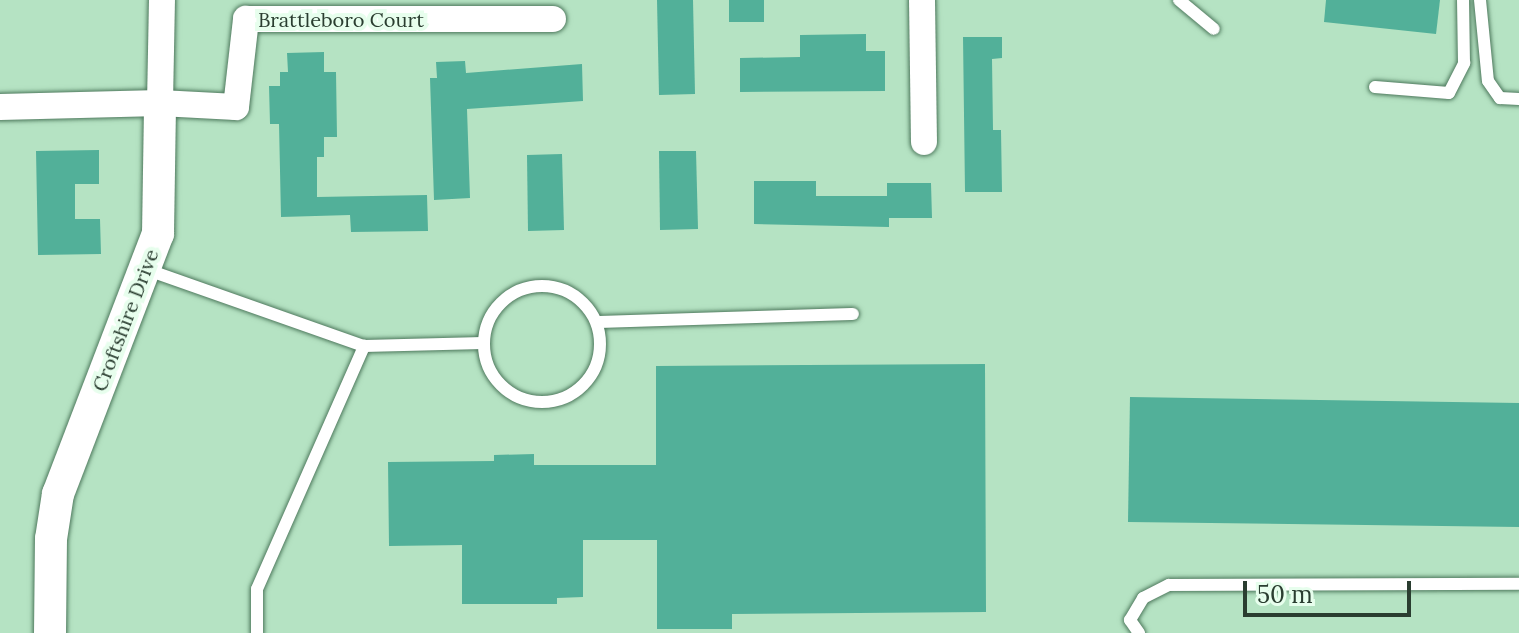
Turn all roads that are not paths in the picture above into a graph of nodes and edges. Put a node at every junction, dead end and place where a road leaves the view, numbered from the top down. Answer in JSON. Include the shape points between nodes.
{"nodes":[{"id":1,"x":162,"y":0,"type":"edge"},
{"id":2,"x":922,"y":0,"type":"edge"},
{"id":3,"x":1179,"y":0,"type":"edge"},
{"id":4,"x":1463,"y":0,"type":"edge"},
{"id":5,"x":1480,"y":0,"type":"edge"},
{"id":6,"x":553,"y":19,"type":"dead end"},
{"id":7,"x":1214,"y":29,"type":"dead end"},
{"id":8,"x":1375,"y":87,"type":"dead end"},
{"id":9,"x":1519,"y":99,"type":"edge"},
{"id":10,"x":160,"y":103,"type":"junction"},
{"id":11,"x":0,"y":107,"type":"edge"},
{"id":12,"x":924,"y":142,"type":"dead end"},
{"id":13,"x":148,"y":270,"type":"junction"},
{"id":14,"x":853,"y":314,"type":"dead end"},
{"id":15,"x":597,"y":322,"type":"junction"},
{"id":16,"x":483,"y":343,"type":"junction"},
{"id":17,"x":364,"y":346,"type":"junction"},
{"id":18,"x":1519,"y":584,"type":"edge"},
{"id":19,"x":50,"y":633,"type":"edge"},
{"id":20,"x":257,"y":633,"type":"edge"},
{"id":21,"x":1139,"y":633,"type":"edge"}],
"edges":[{"from":1,"to":10,"type":"street","name":"Croftshire Drive"},
{"from":2,"to":12,"type":"street"},
{"from":3,"to":7,"type":"lane"},
{"from":4,"to":8,"type":"lane","via":[[1464,63],[1449,93]]},
{"from":5,"to":9,"type":"lane","via":[[1488,81],[1500,98]]},
{"from":6,"to":10,"type":"street","name":"Brattleboro Court","via":[[246,19],[236,107]]},
{"from":10,"to":11,"type":"street"},
{"from":10,"to":13,"type":"street","name":"Croftshire Drive","via":[[162,195]]},
{"from":13,"to":17,"type":"lane"},
{"from":13,"to":19,"type":"street","name":"Croftshire Drive","via":[[62,481],[51,539]]},
{"from":14,"to":15,"type":"lane"},
{"from":15,"to":16,"type":"lane","via":[[571,292],[532,286],[497,306]]},
{"from":15,"to":16,"type":"lane","via":[[601,340],[592,376],[562,399],[544,403],[525,400],[501,385],[486,362]]},
{"from":16,"to":17,"type":"lane"},
{"from":17,"to":20,"type":"lane","via":[[257,589]]},
{"from":18,"to":21,"type":"lane","via":[[1169,585],[1143,598],[1130,620]]}]}
